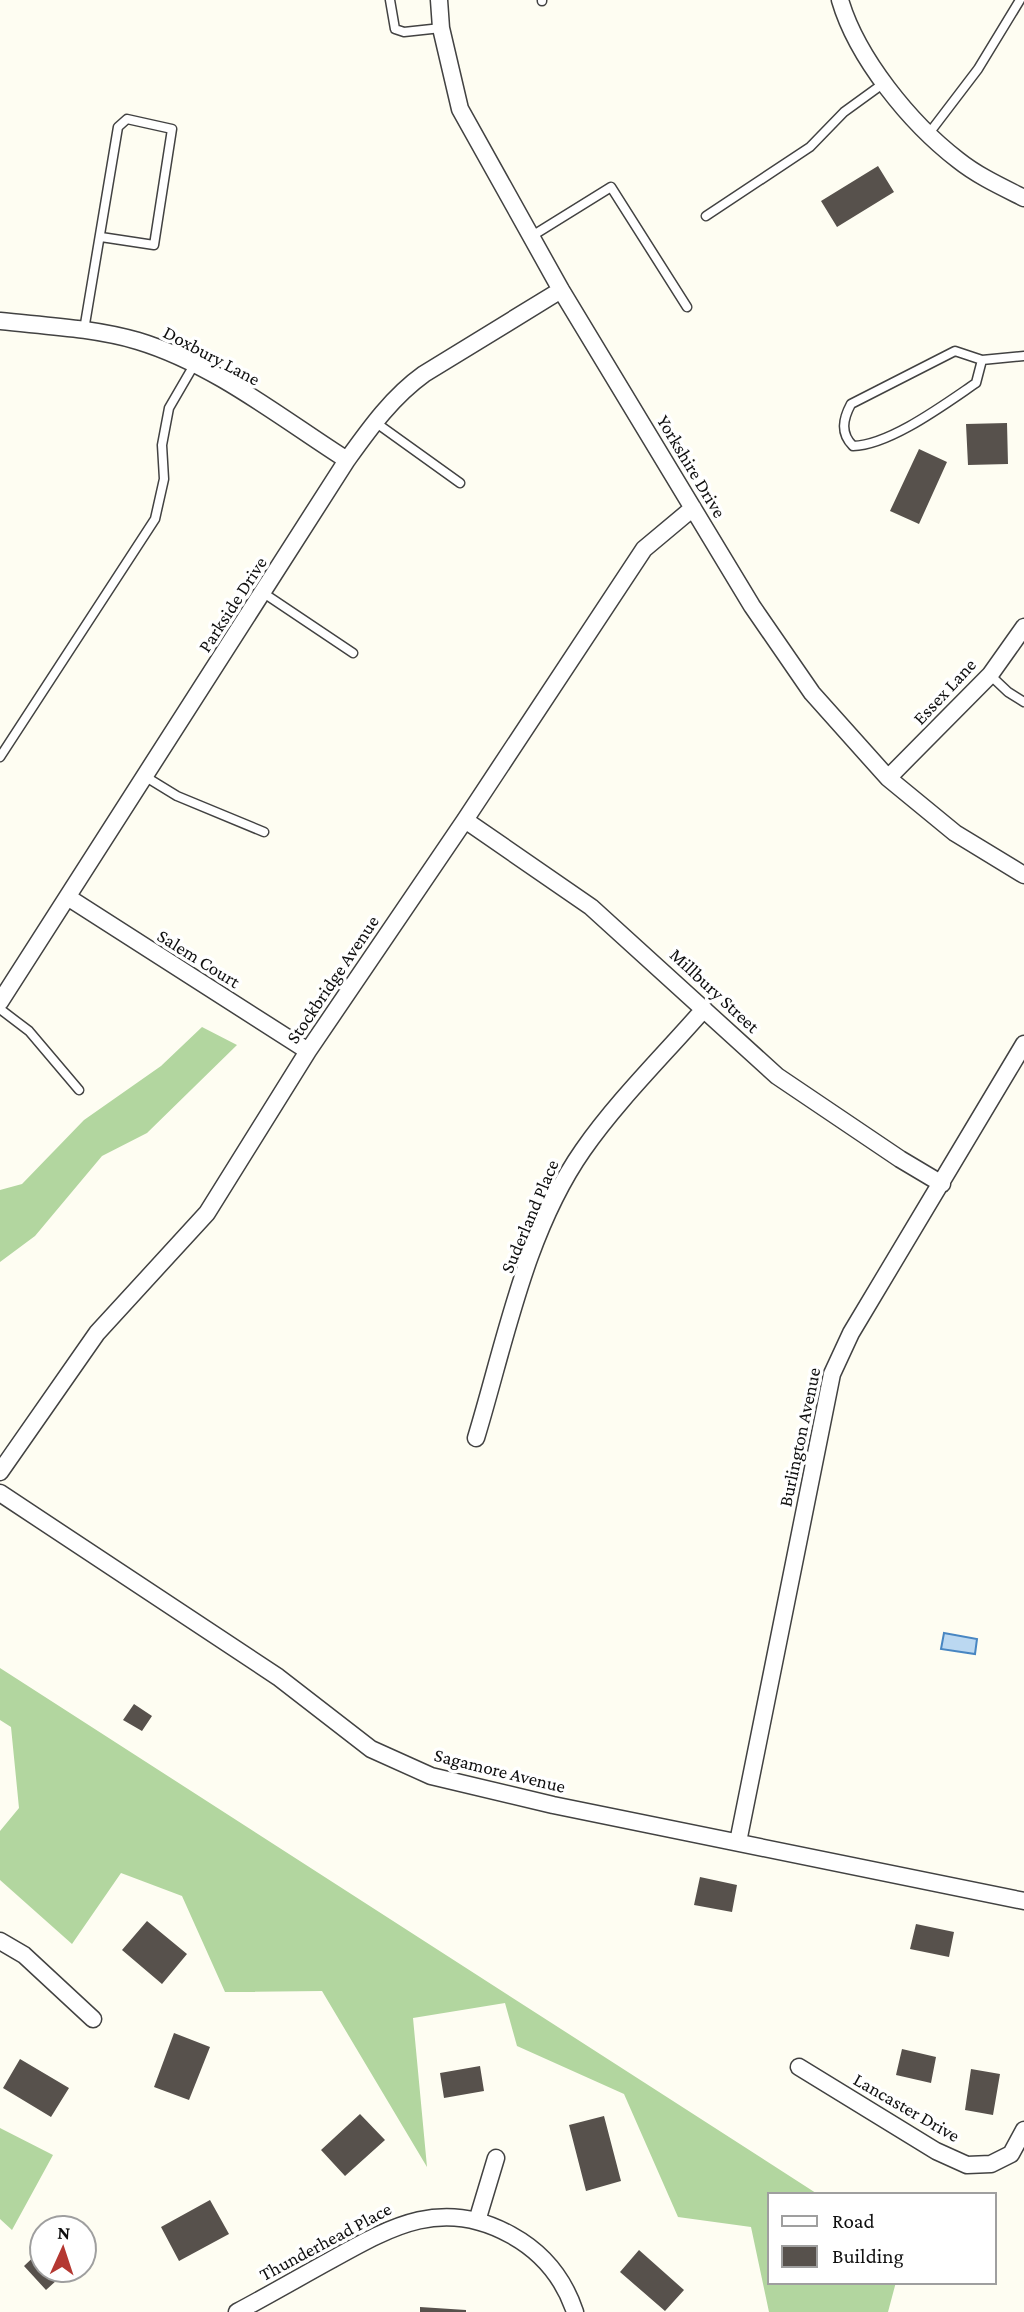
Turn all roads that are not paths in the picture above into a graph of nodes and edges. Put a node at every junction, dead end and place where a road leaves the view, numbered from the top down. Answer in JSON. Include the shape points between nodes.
{"nodes":[{"id":1,"x":390,"y":0,"type":"edge"},
{"id":2,"x":439,"y":0,"type":"edge"},
{"id":3,"x":840,"y":0,"type":"edge"},
{"id":4,"x":1020,"y":0,"type":"edge"},
{"id":5,"x":441,"y":27,"type":"junction"},
{"id":6,"x":884,"y":83,"type":"junction"},
{"id":7,"x":930,"y":132,"type":"junction"},
{"id":8,"x":1024,"y":198,"type":"edge"},
{"id":9,"x":706,"y":216,"type":"dead end"},
{"id":10,"x":532,"y":236,"type":"junction"},
{"id":11,"x":101,"y":237,"type":"junction"},
{"id":12,"x":561,"y":290,"type":"junction"},
{"id":13,"x":687,"y":307,"type":"dead end"},
{"id":14,"x":0,"y":321,"type":"edge"},
{"id":15,"x":84,"y":330,"type":"junction"},
{"id":16,"x":1024,"y":356,"type":"edge"},
{"id":17,"x":982,"y":360,"type":"junction"},
{"id":18,"x":194,"y":365,"type":"junction"},
{"id":19,"x":375,"y":422,"type":"junction"},
{"id":20,"x":347,"y":460,"type":"junction"},
{"id":21,"x":460,"y":483,"type":"dead end"},
{"id":22,"x":693,"y":508,"type":"junction"},
{"id":23,"x":265,"y":594,"type":"junction"},
{"id":24,"x":1024,"y":627,"type":"edge"},
{"id":25,"x":353,"y":653,"type":"dead end"},
{"id":26,"x":990,"y":675,"type":"junction"},
{"id":27,"x":1024,"y":702,"type":"edge"},
{"id":28,"x":0,"y":757,"type":"edge"},
{"id":29,"x":146,"y":777,"type":"junction"},
{"id":30,"x":888,"y":778,"type":"junction"},
{"id":31,"x":465,"y":820,"type":"junction"},
{"id":32,"x":264,"y":832,"type":"dead end"},
{"id":33,"x":1024,"y":875,"type":"edge"},
{"id":34,"x":69,"y":898,"type":"junction"},
{"id":35,"x":0,"y":1002,"type":"edge"},
{"id":36,"x":0,"y":1009,"type":"edge"},
{"id":37,"x":704,"y":1009,"type":"junction"},
{"id":38,"x":1024,"y":1044,"type":"edge"},
{"id":39,"x":308,"y":1051,"type":"junction"},
{"id":40,"x":79,"y":1090,"type":"dead end"},
{"id":41,"x":942,"y":1184,"type":"junction"},
{"id":42,"x":476,"y":1438,"type":"dead end"},
{"id":43,"x":0,"y":1472,"type":"edge"},
{"id":44,"x":0,"y":1493,"type":"edge"},
{"id":45,"x":737,"y":1842,"type":"junction"},
{"id":46,"x":1024,"y":1901,"type":"edge"},
{"id":47,"x":0,"y":1941,"type":"edge"},
{"id":48,"x":93,"y":2019,"type":"dead end"},
{"id":49,"x":799,"y":2067,"type":"dead end"},
{"id":50,"x":1024,"y":2130,"type":"edge"},
{"id":51,"x":496,"y":2158,"type":"dead end"},
{"id":52,"x":477,"y":2221,"type":"junction"},
{"id":53,"x":237,"y":2312,"type":"edge"},
{"id":54,"x":575,"y":2312,"type":"edge"}],
"edges":[{"from":1,"to":5,"type":"lane","via":[[395,29]]},
{"from":2,"to":5,"type":"street","name":"Yorkshire Drive"},
{"from":3,"to":6,"type":"street"},
{"from":4,"to":7,"type":"lane","via":[[971,80]]},
{"from":5,"to":10,"type":"street","name":"Yorkshire Drive","via":[[460,109]]},
{"from":6,"to":7,"type":"street"},
{"from":6,"to":9,"type":"lane","via":[[844,112],[810,147]]},
{"from":7,"to":8,"type":"street","via":[[958,160]]},
{"from":10,"to":12,"type":"street","name":"Yorkshire Drive"},
{"from":10,"to":13,"type":"lane","via":[[611,187]]},
{"from":11,"to":11,"type":"lane","via":[[118,127],[127,119],[172,129],[154,245]]},
{"from":11,"to":15,"type":"lane"},
{"from":12,"to":19,"type":"street","name":"Parkside Drive","via":[[424,374]]},
{"from":12,"to":22,"type":"street","name":"Yorkshire Drive"},
{"from":14,"to":15,"type":"street","name":"Doxbury Lane"},
{"from":15,"to":18,"type":"street","name":"Doxbury Lane","via":[[141,342]]},
{"from":16,"to":17,"type":"lane"},
{"from":17,"to":17,"type":"lane","via":[[955,351],[851,404],[844,417],[846,440],[853,446],[873,444],[936,409],[976,383]]},
{"from":18,"to":20,"type":"street","name":"Doxbury Lane"},
{"from":18,"to":28,"type":"lane","via":[[169,408],[162,445],[164,479],[155,519]]},
{"from":19,"to":20,"type":"street","name":"Parkside Drive"},
{"from":19,"to":21,"type":"lane"},
{"from":20,"to":23,"type":"street","name":"Parkside Drive"},
{"from":22,"to":30,"type":"street","name":"Yorkshire Drive","via":[[812,693]]},
{"from":22,"to":31,"type":"street","name":"Stockbridge Avenue","via":[[644,549]]},
{"from":23,"to":25,"type":"lane"},
{"from":23,"to":29,"type":"street","name":"Parkside Drive"},
{"from":24,"to":26,"type":"street","name":"Essex Lane"},
{"from":26,"to":27,"type":"lane"},
{"from":26,"to":30,"type":"street","name":"Essex Lane"},
{"from":29,"to":32,"type":"lane","via":[[177,796]]},
{"from":29,"to":34,"type":"street","name":"Parkside Drive"},
{"from":30,"to":33,"type":"street","name":"Yorkshire Drive","via":[[955,833]]},
{"from":31,"to":37,"type":"street","name":"Millbury Street","via":[[591,907]]},
{"from":31,"to":39,"type":"street","name":"Stockbridge Avenue"},
{"from":34,"to":35,"type":"street","name":"Parkside Drive"},
{"from":34,"to":39,"type":"street","name":"Salem Court"},
{"from":36,"to":40,"type":"lane","via":[[29,1031]]},
{"from":37,"to":41,"type":"street","name":"Millbury Street","via":[[778,1076]]},
{"from":37,"to":42,"type":"street","name":"Suderland Place","via":[[615,1108],[581,1152],[558,1194],[531,1255]]},
{"from":38,"to":41,"type":"street","name":"Burlington Avenue"},
{"from":39,"to":43,"type":"street","name":"Stockbridge Avenue","via":[[207,1213],[97,1333]]},
{"from":41,"to":45,"type":"street","name":"Burlington Avenue","via":[[851,1334],[832,1374]]},
{"from":44,"to":45,"type":"street","name":"Sagamore Avenue","via":[[278,1678],[371,1749],[431,1776]]},
{"from":45,"to":46,"type":"street","name":"Sagamore Avenue"},
{"from":47,"to":48,"type":"street","via":[[24,1955]]},
{"from":49,"to":50,"type":"street","name":"Lancaster Drive","via":[[936,2151],[967,2165],[991,2164],[1011,2154]]},
{"from":51,"to":52,"type":"street"},
{"from":52,"to":53,"type":"street","name":"Thunderhead Place","via":[[435,2217],[386,2229]]},
{"from":52,"to":54,"type":"street","name":"Thunderhead Place","via":[[501,2230],[543,2259],[558,2277]]}]}
